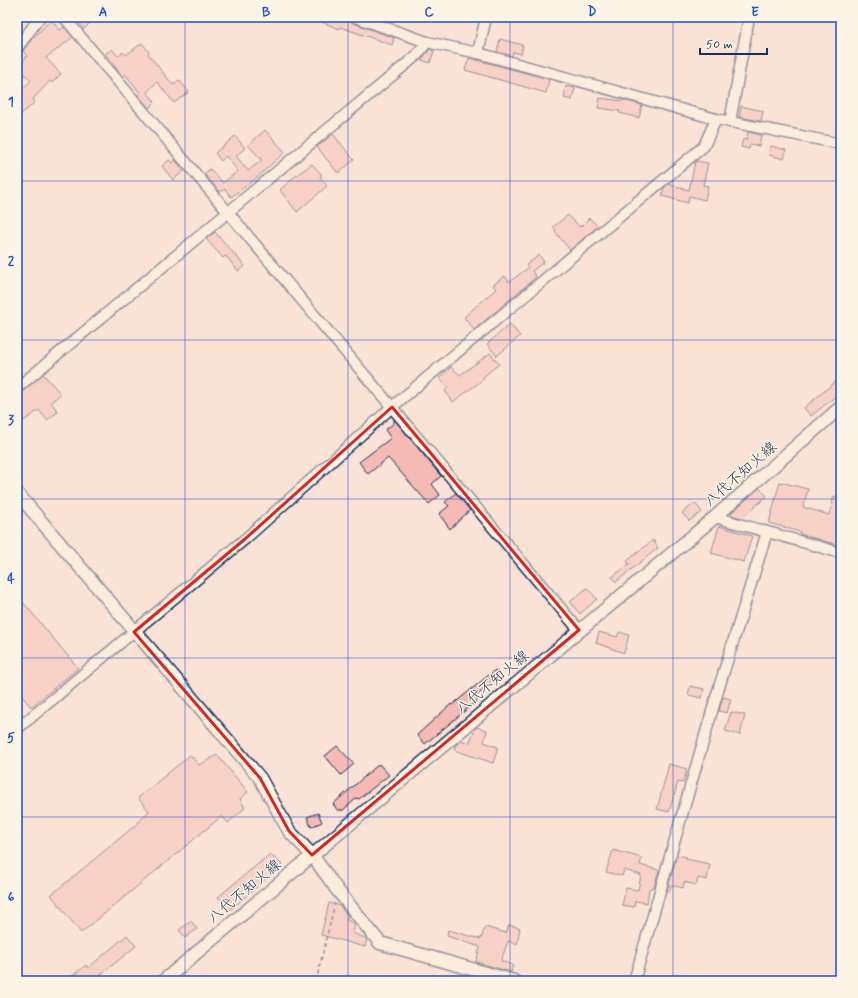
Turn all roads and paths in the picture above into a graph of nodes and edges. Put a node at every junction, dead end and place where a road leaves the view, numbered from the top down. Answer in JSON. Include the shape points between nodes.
{"nodes":[{"id":1,"x":40,"y":17,"type":"edge"},
{"id":2,"x":64,"y":17,"type":"edge"},
{"id":3,"x":355,"y":17,"type":"edge"},
{"id":4,"x":486,"y":17,"type":"edge"},
{"id":5,"x":749,"y":17,"type":"edge"},
{"id":6,"x":21,"y":36,"type":"edge"},
{"id":7,"x":427,"y":42,"type":"junction"},
{"id":8,"x":17,"y":48,"type":"edge"},
{"id":9,"x":478,"y":53,"type":"junction"},
{"id":10,"x":716,"y":119,"type":"junction"},
{"id":11,"x":730,"y":122,"type":"junction"},
{"id":12,"x":841,"y":144,"type":"edge"},
{"id":13,"x":228,"y":213,"type":"junction"},
{"id":14,"x":17,"y":388,"type":"edge"},
{"id":15,"x":392,"y":407,"type":"junction"},
{"id":16,"x":841,"y":407,"type":"edge"},
{"id":17,"x":17,"y":493,"type":"edge"},
{"id":18,"x":715,"y":517,"type":"junction"},
{"id":19,"x":767,"y":532,"type":"junction"},
{"id":20,"x":841,"y":553,"type":"edge"},
{"id":21,"x":579,"y":630,"type":"junction"},
{"id":22,"x":134,"y":632,"type":"junction"},
{"id":23,"x":17,"y":729,"type":"edge"},
{"id":24,"x":312,"y":855,"type":"junction"},
{"id":25,"x":338,"y":891,"type":"junction"},
{"id":26,"x":163,"y":981,"type":"edge"},
{"id":27,"x":316,"y":981,"type":"edge"},
{"id":28,"x":514,"y":981,"type":"edge"},
{"id":29,"x":634,"y":981,"type":"edge"}],
"edges":[{"from":1,"to":6,"type":"street"},
{"from":2,"to":13,"type":"street"},
{"from":3,"to":7,"type":"street"},
{"from":4,"to":9,"type":"street"},
{"from":5,"to":11,"type":"street"},
{"from":6,"to":8,"type":"street"},
{"from":7,"to":9,"type":"street"},
{"from":7,"to":13,"type":"street","via":[[417,55]]},
{"from":9,"to":10,"type":"street"},
{"from":10,"to":11,"type":"street"},
{"from":10,"to":15,"type":"street","via":[[704,146]]},
{"from":11,"to":12,"type":"street"},
{"from":13,"to":14,"type":"street"},
{"from":13,"to":15,"type":"street"},
{"from":15,"to":21,"type":"street"},
{"from":15,"to":22,"type":"street","via":[[245,539]]},
{"from":16,"to":18,"type":"main road","name":"八代不知火線"},
{"from":17,"to":22,"type":"main road"},
{"from":18,"to":19,"type":"street"},
{"from":18,"to":21,"type":"main road","name":"八代不知火線"},
{"from":19,"to":20,"type":"street"},
{"from":19,"to":29,"type":"street"},
{"from":21,"to":24,"type":"main road","name":"八代不知火線"},
{"from":22,"to":23,"type":"street"},
{"from":22,"to":24,"type":"main road","via":[[260,778],[289,831]]},
{"from":24,"to":25,"type":"main road"},
{"from":24,"to":26,"type":"main road","name":"八代不知火線"},
{"from":25,"to":27,"type":"path"},
{"from":25,"to":28,"type":"main road","via":[[380,943]]}]}
